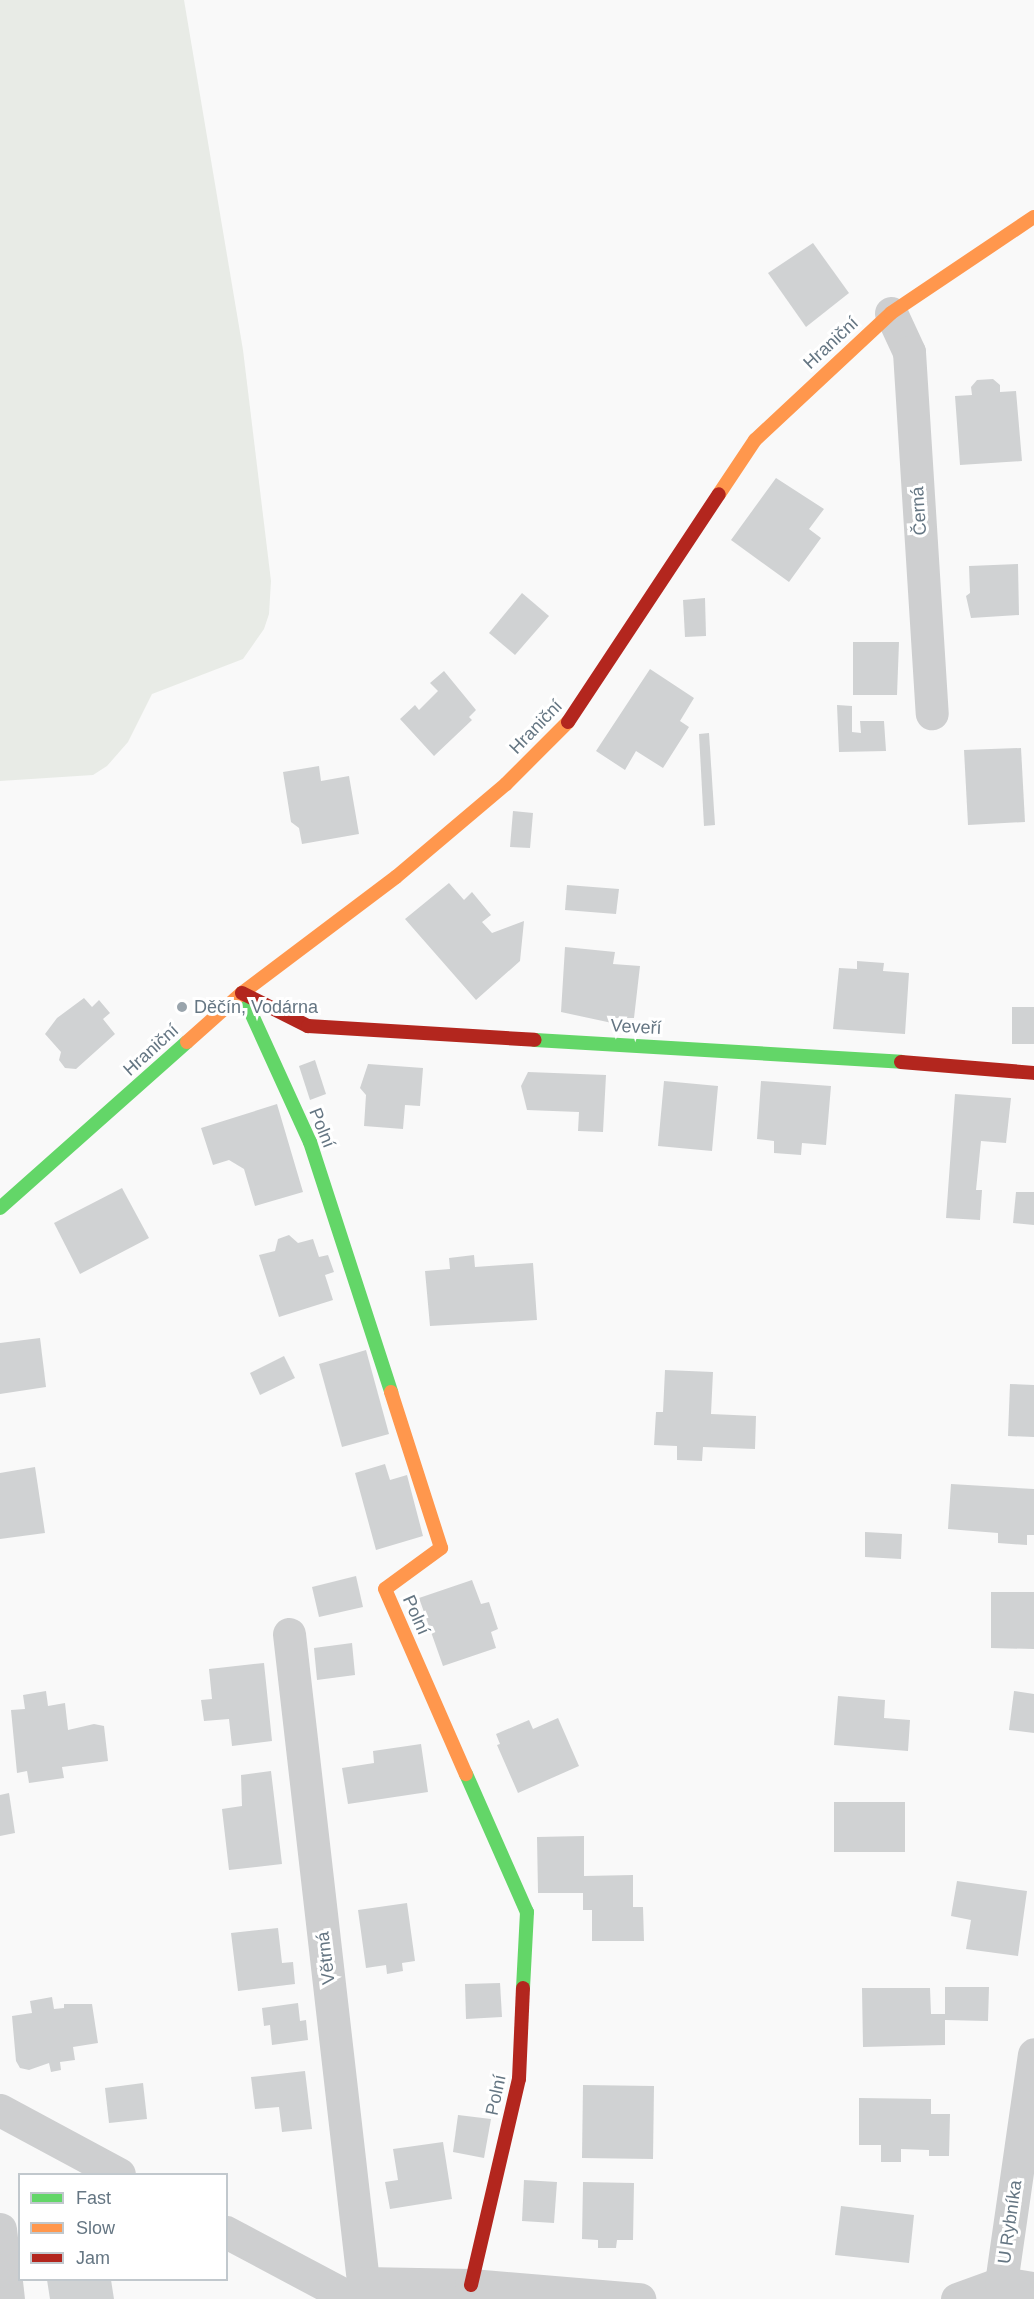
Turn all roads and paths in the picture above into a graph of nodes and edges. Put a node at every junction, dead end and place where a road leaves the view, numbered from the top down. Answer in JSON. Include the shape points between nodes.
{"nodes":[{"id":1,"x":1034,"y":217,"type":"edge"},
{"id":2,"x":891,"y":313,"type":"junction"},
{"id":3,"x":932,"y":713,"type":"dead end"},
{"id":4,"x":242,"y":993,"type":"junction"},
{"id":5,"x":1034,"y":1073,"type":"edge"},
{"id":6,"x":0,"y":1208,"type":"edge"},
{"id":7,"x":289,"y":1634,"type":"dead end"},
{"id":8,"x":1034,"y":2054,"type":"edge"},
{"id":9,"x":0,"y":2110,"type":"edge"},
{"id":10,"x":115,"y":2173,"type":"edge"},
{"id":11,"x":0,"y":2229,"type":"edge"},
{"id":12,"x":228,"y":2233,"type":"edge"},
{"id":13,"x":1001,"y":2283,"type":"junction"},
{"id":14,"x":471,"y":2285,"type":"junction"},
{"id":15,"x":1034,"y":2288,"type":"edge"},
{"id":16,"x":360,"y":2294,"type":"edge"},
{"id":17,"x":573,"y":2297,"type":"edge"},
{"id":18,"x":8,"y":2299,"type":"edge"},
{"id":19,"x":639,"y":2299,"type":"edge"},
{"id":20,"x":957,"y":2299,"type":"edge"}],
"edges":[{"from":1,"to":2,"type":"street","name":"Hraniční"},
{"from":2,"to":3,"type":"street","name":"Černá","via":[[909,352]]},
{"from":2,"to":4,"type":"street","name":"Hraniční","via":[[755,440],[574,716],[506,784],[396,877]]},
{"from":4,"to":5,"type":"street","name":"Veveří","via":[[308,1026]]},
{"from":4,"to":6,"type":"street","name":"Hraniční"},
{"from":4,"to":14,"type":"street","name":"Polní","via":[[310,1142],[441,1548],[385,1589],[527,1912],[519,2079]]},
{"from":7,"to":16,"type":"street","name":"Větrná"},
{"from":8,"to":13,"type":"street","name":"U Rybníka"},
{"from":9,"to":10,"type":"street"},
{"from":11,"to":18,"type":"street"},
{"from":12,"to":16,"type":"street"},
{"from":13,"to":15,"type":"street"},
{"from":13,"to":20,"type":"street"},
{"from":14,"to":16,"type":"street"},
{"from":14,"to":17,"type":"street"},
{"from":17,"to":19,"type":"street"}]}
